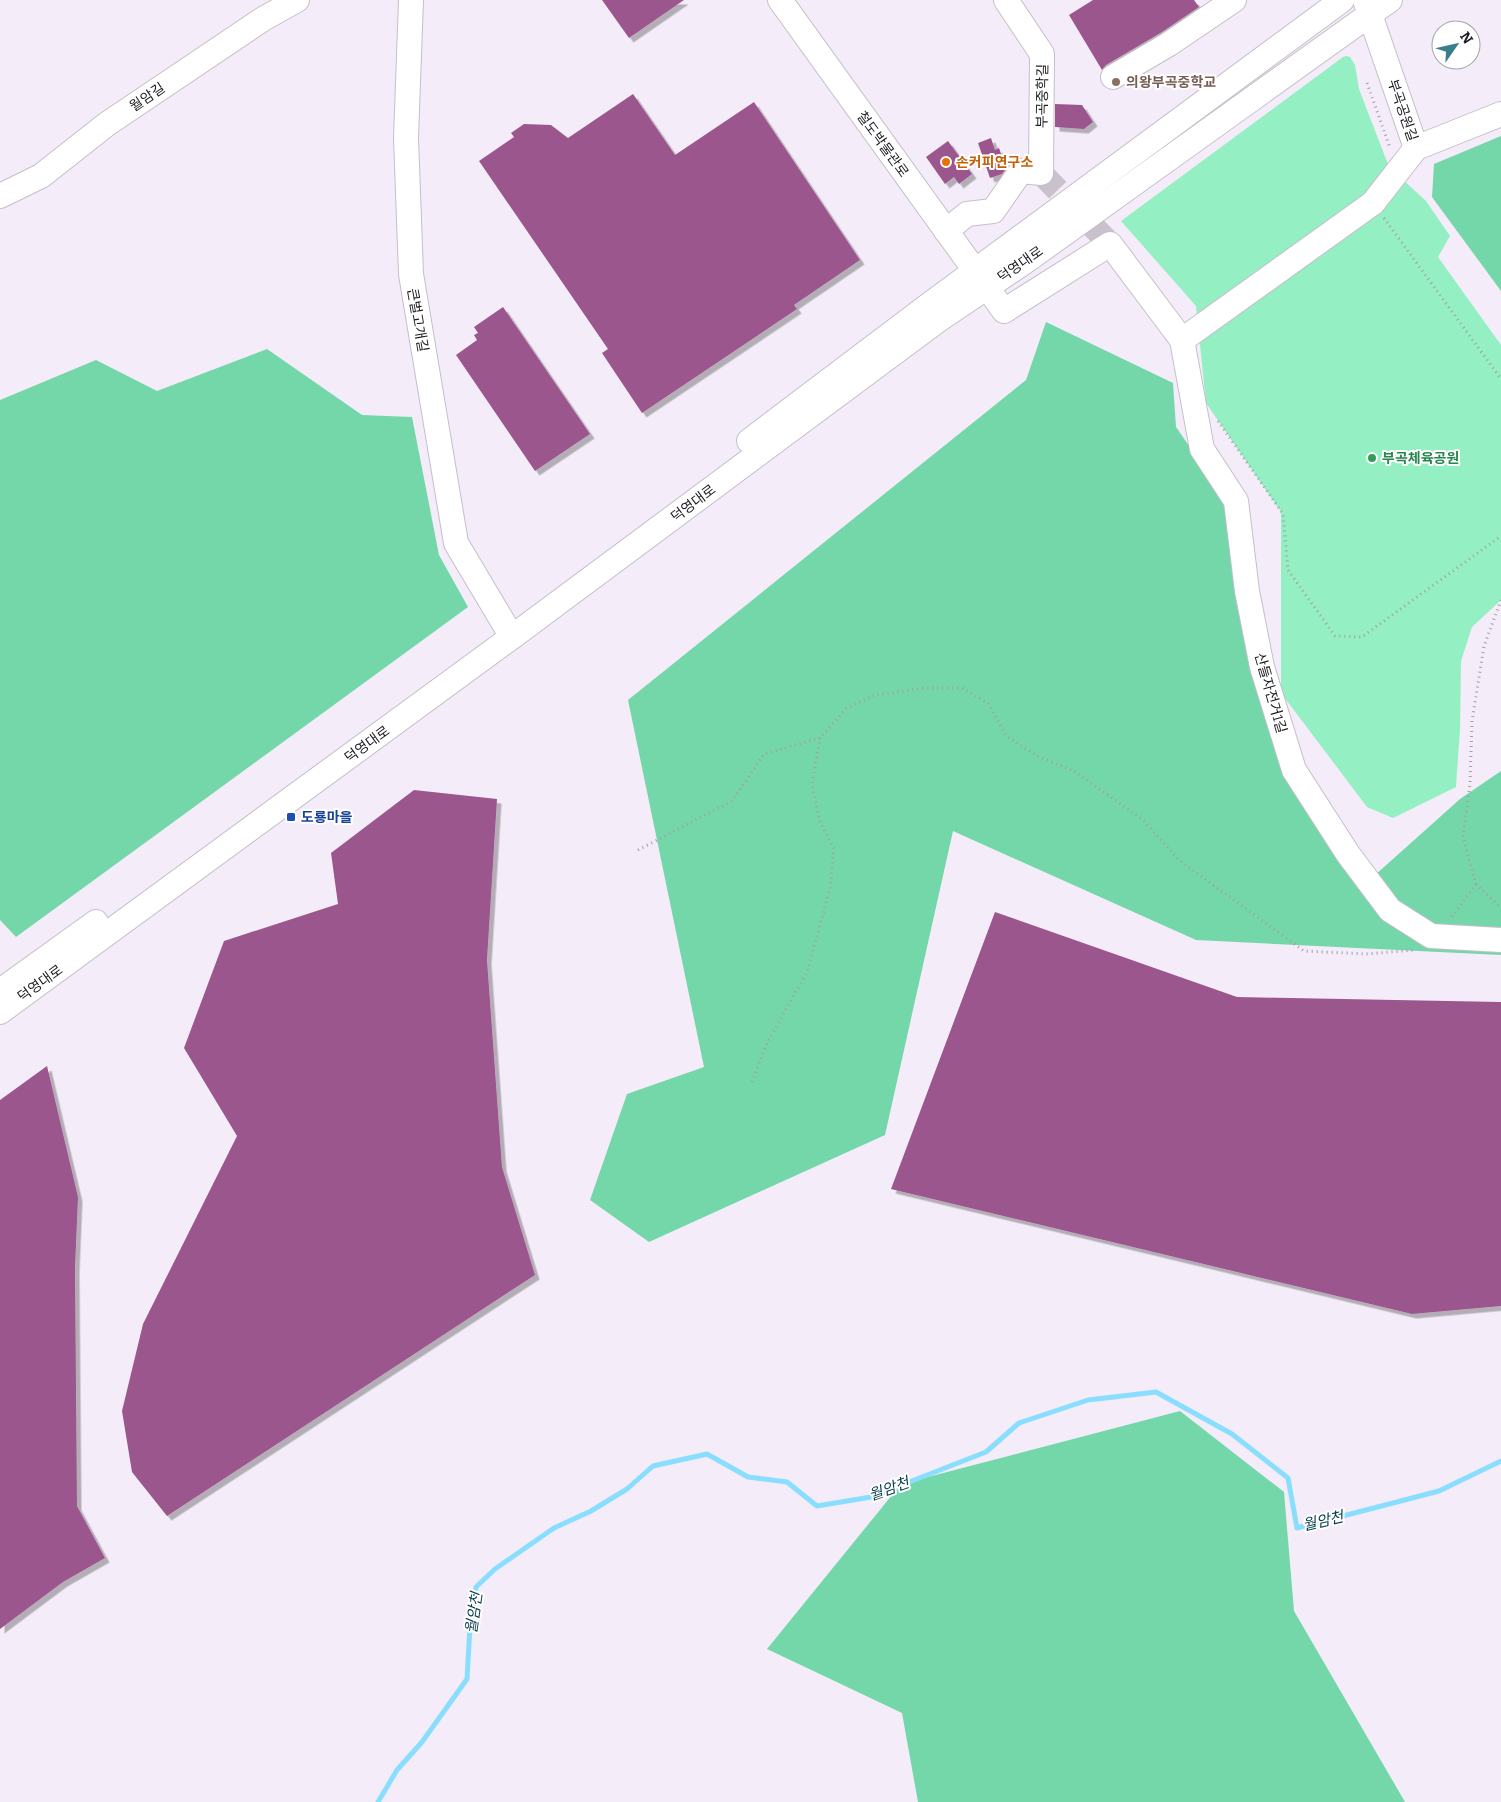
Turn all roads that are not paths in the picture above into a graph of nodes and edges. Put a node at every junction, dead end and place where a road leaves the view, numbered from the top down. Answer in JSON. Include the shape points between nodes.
{"nodes":[{"id":1,"x":297,"y":0,"type":"edge"},
{"id":2,"x":412,"y":0,"type":"edge"},
{"id":3,"x":780,"y":0,"type":"edge"},
{"id":4,"x":1006,"y":0,"type":"edge"},
{"id":5,"x":1234,"y":0,"type":"edge"},
{"id":6,"x":1342,"y":0,"type":"edge"},
{"id":7,"x":1390,"y":0,"type":"edge"},
{"id":8,"x":1367,"y":7,"type":"edge"},
{"id":9,"x":1113,"y":77,"type":"dead end"},
{"id":10,"x":1501,"y":114,"type":"edge"},
{"id":11,"x":1409,"y":156,"type":"junction"},
{"id":12,"x":0,"y":196,"type":"edge"},
{"id":13,"x":946,"y":231,"type":"junction"},
{"id":14,"x":981,"y":279,"type":"junction"},
{"id":15,"x":1182,"y":340,"type":"junction"},
{"id":16,"x":509,"y":631,"type":"junction"},
{"id":17,"x":1501,"y":940,"type":"edge"},
{"id":18,"x":0,"y":991,"type":"edge"},
{"id":19,"x":0,"y":1012,"type":"edge"}],
"edges":[{"from":1,"to":12,"type":"street","name":"월암길","via":[[263,19],[107,124],[41,176]]},
{"from":2,"to":16,"type":"street","name":"큰벌고개길","via":[[406,138],[411,274],[456,543]]},
{"from":3,"to":13,"type":"street","name":"철도박물관로"},
{"from":4,"to":13,"type":"street","name":"부곡중학길","via":[[1042,54],[1041,172],[1021,172],[993,211],[967,214]]},
{"from":5,"to":9,"type":"street"},
{"from":6,"to":14,"type":"street","name":"덕영대로"},
{"from":7,"to":8,"type":"street","name":"덕영대로"},
{"from":8,"to":11,"type":"street","name":"부곡공원길"},
{"from":8,"to":14,"type":"street","name":"덕영대로"},
{"from":10,"to":11,"type":"street","name":"부곡공원길"},
{"from":11,"to":15,"type":"street","via":[[1373,203]]},
{"from":13,"to":14,"type":"street","name":"철도박물관로"},
{"from":14,"to":15,"type":"street","name":"철도박물관로","via":[[1004,311],[1110,244]]},
{"from":14,"to":16,"type":"street","name":"덕영대로"},
{"from":15,"to":17,"type":"street","name":"산들자전거1길","via":[[1202,448],[1236,501],[1247,591],[1262,667],[1294,770],[1348,854],[1390,910],[1431,936]]},
{"from":16,"to":18,"type":"street","name":"덕영대로"},
{"from":16,"to":19,"type":"street","name":"덕영대로"}]}
